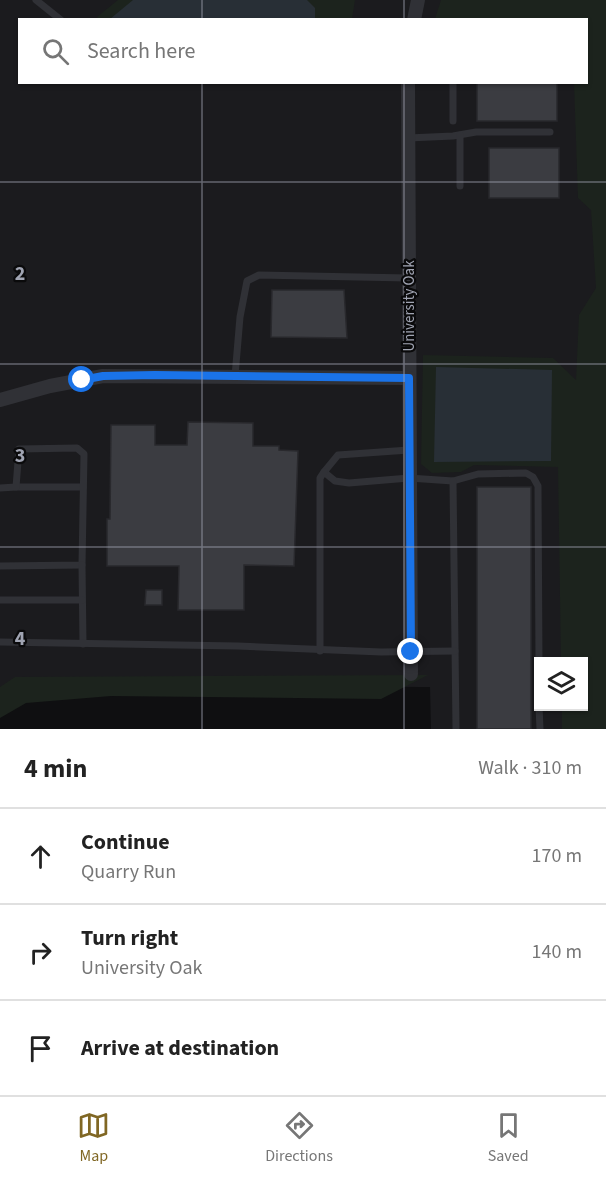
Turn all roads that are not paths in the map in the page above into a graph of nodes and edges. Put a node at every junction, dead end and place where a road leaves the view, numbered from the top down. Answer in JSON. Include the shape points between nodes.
{"nodes":[{"id":1,"x":36,"y":0,"type":"edge"},
{"id":2,"x":418,"y":0,"type":"edge"},
{"id":3,"x":58,"y":18,"type":"edge"},
{"id":4,"x":414,"y":18,"type":"edge"},
{"id":5,"x":408,"y":84,"type":"edge"},
{"id":6,"x":453,"y":84,"type":"edge"},
{"id":7,"x":453,"y":121,"type":"dead end"},
{"id":8,"x":550,"y":132,"type":"dead end"},
{"id":9,"x":460,"y":135,"type":"junction"},
{"id":10,"x":408,"y":138,"type":"junction"},
{"id":11,"x":460,"y":186,"type":"dead end"},
{"id":12,"x":408,"y":278,"type":"junction"},
{"id":13,"x":235,"y":376,"type":"junction"},
{"id":14,"x":409,"y":378,"type":"junction"},
{"id":15,"x":0,"y":400,"type":"edge"},
{"id":16,"x":409,"y":450,"type":"junction"},
{"id":17,"x":324,"y":472,"type":"junction"},
{"id":18,"x":409,"y":478,"type":"junction"},
{"id":19,"x":453,"y":481,"type":"junction"},
{"id":20,"x":16,"y":487,"type":"junction"},
{"id":21,"x":83,"y":487,"type":"junction"},
{"id":22,"x":0,"y":488,"type":"edge"},
{"id":23,"x":82,"y":565,"type":"junction"},
{"id":24,"x":0,"y":566,"type":"edge"},
{"id":25,"x":0,"y":600,"type":"edge"},
{"id":26,"x":82,"y":600,"type":"junction"},
{"id":27,"x":0,"y":642,"type":"edge"},
{"id":28,"x":83,"y":644,"type":"junction"},
{"id":29,"x":320,"y":651,"type":"junction"},
{"id":30,"x":455,"y":651,"type":"junction"},
{"id":31,"x":411,"y":652,"type":"junction"},
{"id":32,"x":539,"y":657,"type":"edge"},
{"id":33,"x":411,"y":674,"type":"dead end"},
{"id":34,"x":539,"y":711,"type":"edge"},
{"id":35,"x":456,"y":729,"type":"edge"},
{"id":36,"x":540,"y":729,"type":"edge"}],
"edges":[{"from":1,"to":3,"type":"lane"},
{"from":2,"to":4,"type":"street"},
{"from":5,"to":10,"type":"street","name":"University Oak"},
{"from":6,"to":7,"type":"lane"},
{"from":8,"to":9,"type":"lane"},
{"from":9,"to":10,"type":"lane"},
{"from":9,"to":11,"type":"lane"},
{"from":10,"to":12,"type":"street","name":"University Oak"},
{"from":12,"to":13,"type":"lane","via":[[260,275],[247,281]]},
{"from":12,"to":14,"type":"street","name":"University Oak"},
{"from":13,"to":14,"type":"street"},
{"from":13,"to":15,"type":"street","via":[[103,376]]},
{"from":14,"to":16,"type":"street","name":"University Oak"},
{"from":16,"to":17,"type":"lane","via":[[338,455]]},
{"from":16,"to":18,"type":"street","name":"University Oak"},
{"from":17,"to":18,"type":"lane","via":[[335,481],[349,483]]},
{"from":17,"to":29,"type":"lane","via":[[320,478]]},
{"from":18,"to":19,"type":"lane"},
{"from":18,"to":31,"type":"street","name":"University Oak"},
{"from":19,"to":30,"type":"lane"},
{"from":19,"to":32,"type":"lane","via":[[478,474],[526,473],[538,486]]},
{"from":20,"to":21,"type":"lane"},
{"from":20,"to":21,"type":"lane","via":[[19,448],[77,448],[84,454]]},
{"from":20,"to":22,"type":"lane"},
{"from":21,"to":23,"type":"lane"},
{"from":23,"to":24,"type":"lane"},
{"from":23,"to":26,"type":"lane"},
{"from":25,"to":26,"type":"lane"},
{"from":26,"to":28,"type":"lane"},
{"from":27,"to":28,"type":"lane"},
{"from":28,"to":29,"type":"lane"},
{"from":29,"to":31,"type":"lane"},
{"from":30,"to":31,"type":"lane"},
{"from":30,"to":35,"type":"lane"},
{"from":31,"to":33,"type":"street","name":"University Oak"},
{"from":34,"to":36,"type":"lane"}]}
